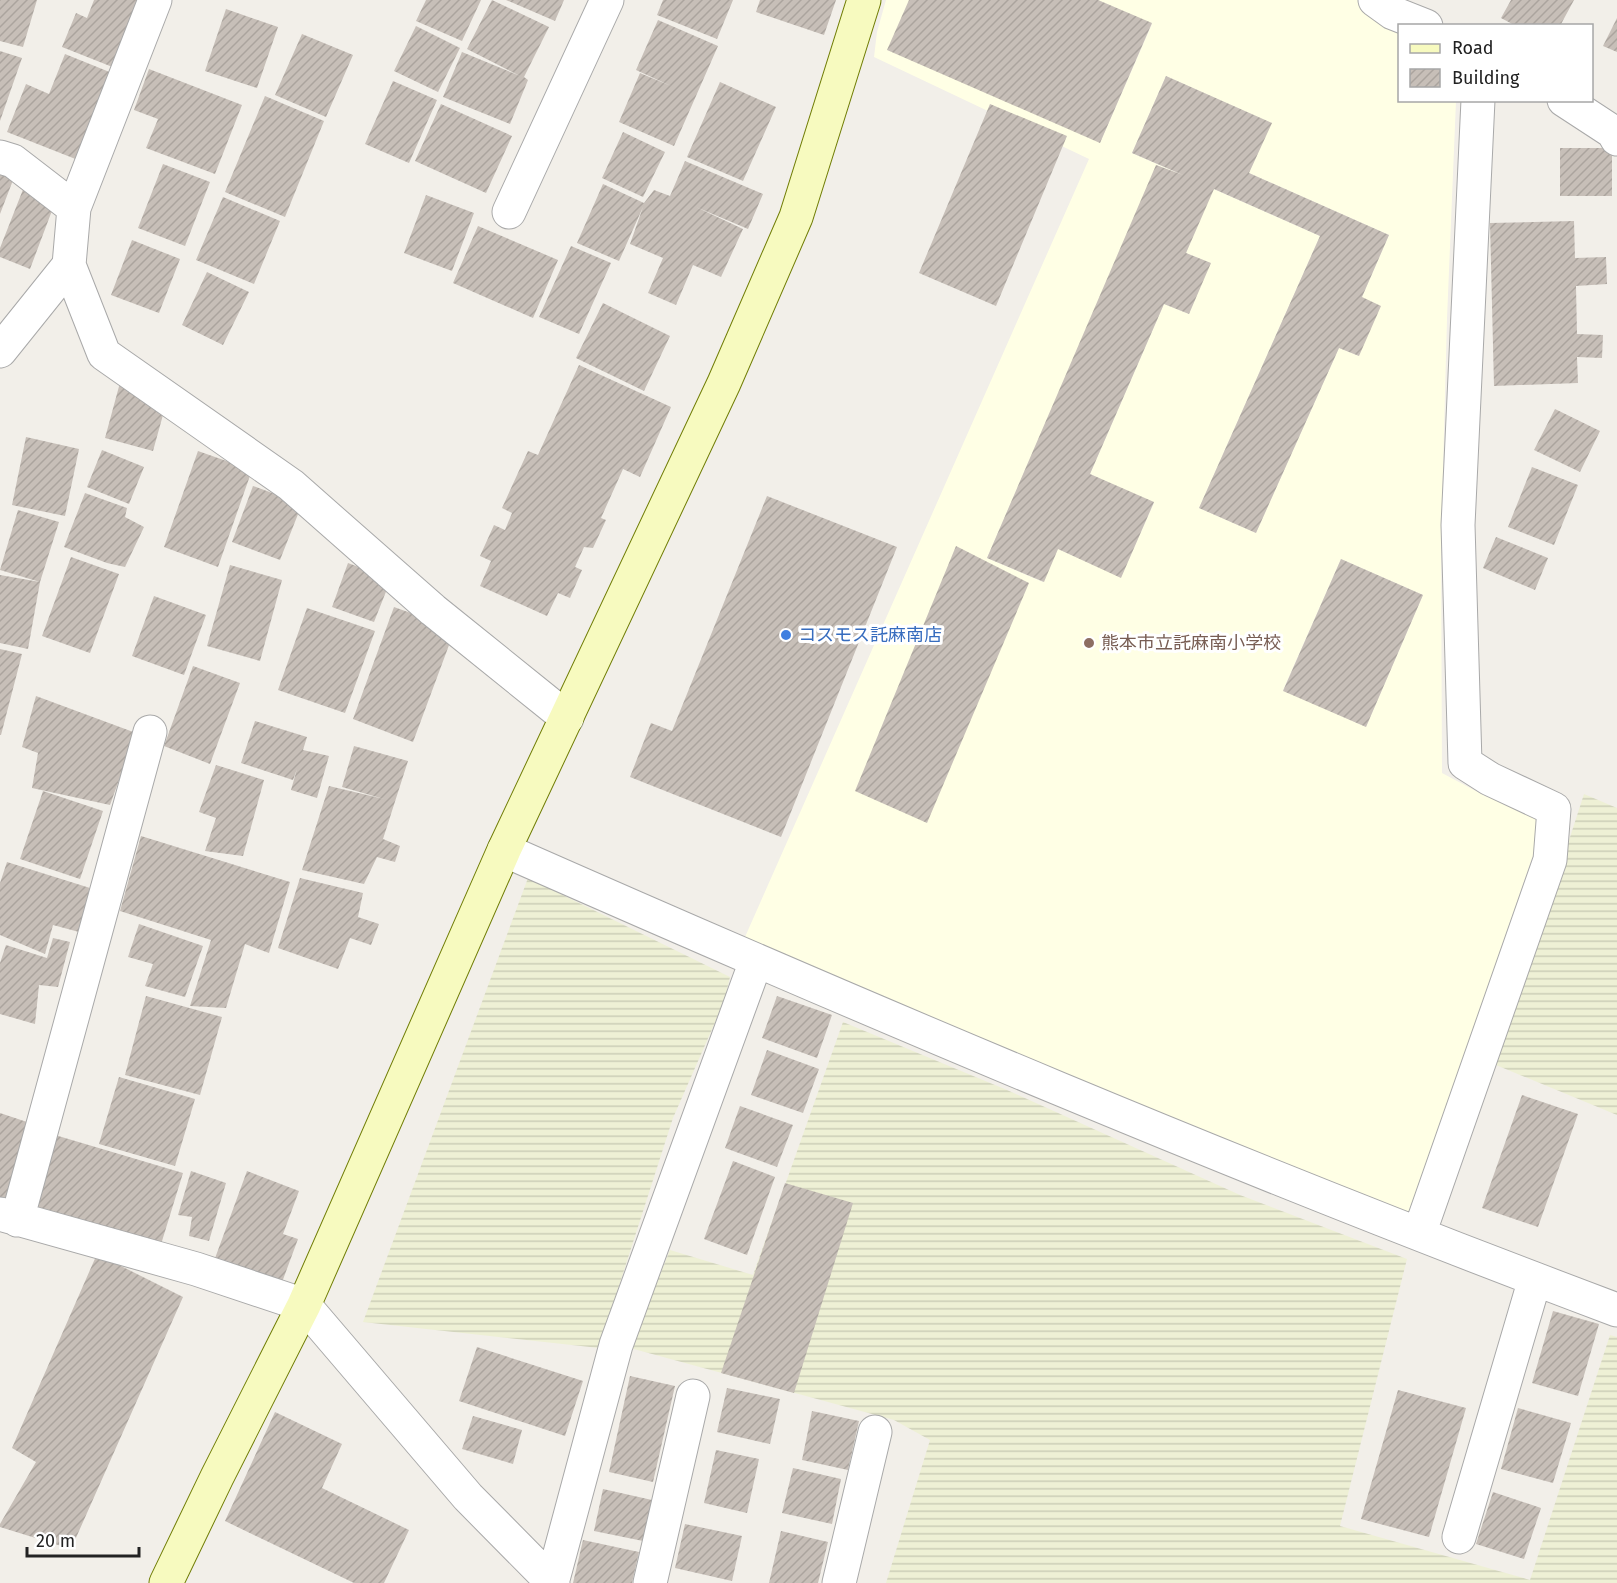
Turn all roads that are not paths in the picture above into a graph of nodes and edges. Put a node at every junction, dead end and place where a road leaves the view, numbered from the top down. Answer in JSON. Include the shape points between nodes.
{"nodes":[{"id":1,"x":154,"y":0,"type":"edge"},
{"id":2,"x":608,"y":0,"type":"edge"},
{"id":3,"x":864,"y":0,"type":"edge"},
{"id":4,"x":1375,"y":0,"type":"edge"},
{"id":5,"x":1421,"y":24,"type":"edge"},
{"id":6,"x":1478,"y":102,"type":"edge"},
{"id":7,"x":1567,"y":102,"type":"edge"},
{"id":8,"x":1617,"y":139,"type":"edge"},
{"id":9,"x":0,"y":157,"type":"edge"},
{"id":10,"x":74,"y":207,"type":"junction"},
{"id":11,"x":509,"y":212,"type":"dead end"},
{"id":12,"x":69,"y":265,"type":"junction"},
{"id":13,"x":0,"y":351,"type":"edge"},
{"id":14,"x":567,"y":718,"type":"junction"},
{"id":15,"x":150,"y":732,"type":"dead end"},
{"id":16,"x":504,"y":850,"type":"junction"},
{"id":17,"x":756,"y":961,"type":"junction"},
{"id":18,"x":9,"y":1217,"type":"edge"},
{"id":19,"x":1419,"y":1234,"type":"junction"},
{"id":20,"x":1535,"y":1279,"type":"junction"},
{"id":21,"x":304,"y":1305,"type":"junction"},
{"id":22,"x":1617,"y":1310,"type":"edge"},
{"id":23,"x":693,"y":1396,"type":"dead end"},
{"id":24,"x":875,"y":1432,"type":"dead end"},
{"id":25,"x":1460,"y":1537,"type":"dead end"},
{"id":26,"x":166,"y":1583,"type":"edge"},
{"id":27,"x":552,"y":1583,"type":"edge"},
{"id":28,"x":650,"y":1583,"type":"edge"},
{"id":29,"x":839,"y":1583,"type":"edge"}],
"edges":[{"from":1,"to":10,"type":"street"},
{"from":2,"to":11,"type":"street"},
{"from":3,"to":14,"type":"street","via":[[796,217],[724,383]]},
{"from":4,"to":5,"type":"street","via":[[1393,13]]},
{"from":6,"to":19,"type":"street","via":[[1458,525],[1465,763],[1554,809],[1550,860]]},
{"from":7,"to":8,"type":"street","via":[[1613,132]]},
{"from":9,"to":10,"type":"street","via":[[13,161]]},
{"from":10,"to":12,"type":"street"},
{"from":12,"to":13,"type":"street"},
{"from":12,"to":14,"type":"street","via":[[104,354],[291,485],[433,610]]},
{"from":14,"to":16,"type":"street"},
{"from":15,"to":18,"type":"street"},
{"from":16,"to":17,"type":"street"},
{"from":16,"to":21,"type":"street"},
{"from":17,"to":19,"type":"street"},
{"from":17,"to":27,"type":"street","via":[[616,1344]]},
{"from":18,"to":21,"type":"street","via":[[196,1269]]},
{"from":19,"to":20,"type":"street"},
{"from":20,"to":22,"type":"street"},
{"from":20,"to":25,"type":"street"},
{"from":21,"to":26,"type":"street"},
{"from":21,"to":27,"type":"street","via":[[468,1497]]},
{"from":23,"to":28,"type":"street"},
{"from":24,"to":29,"type":"street"}]}
